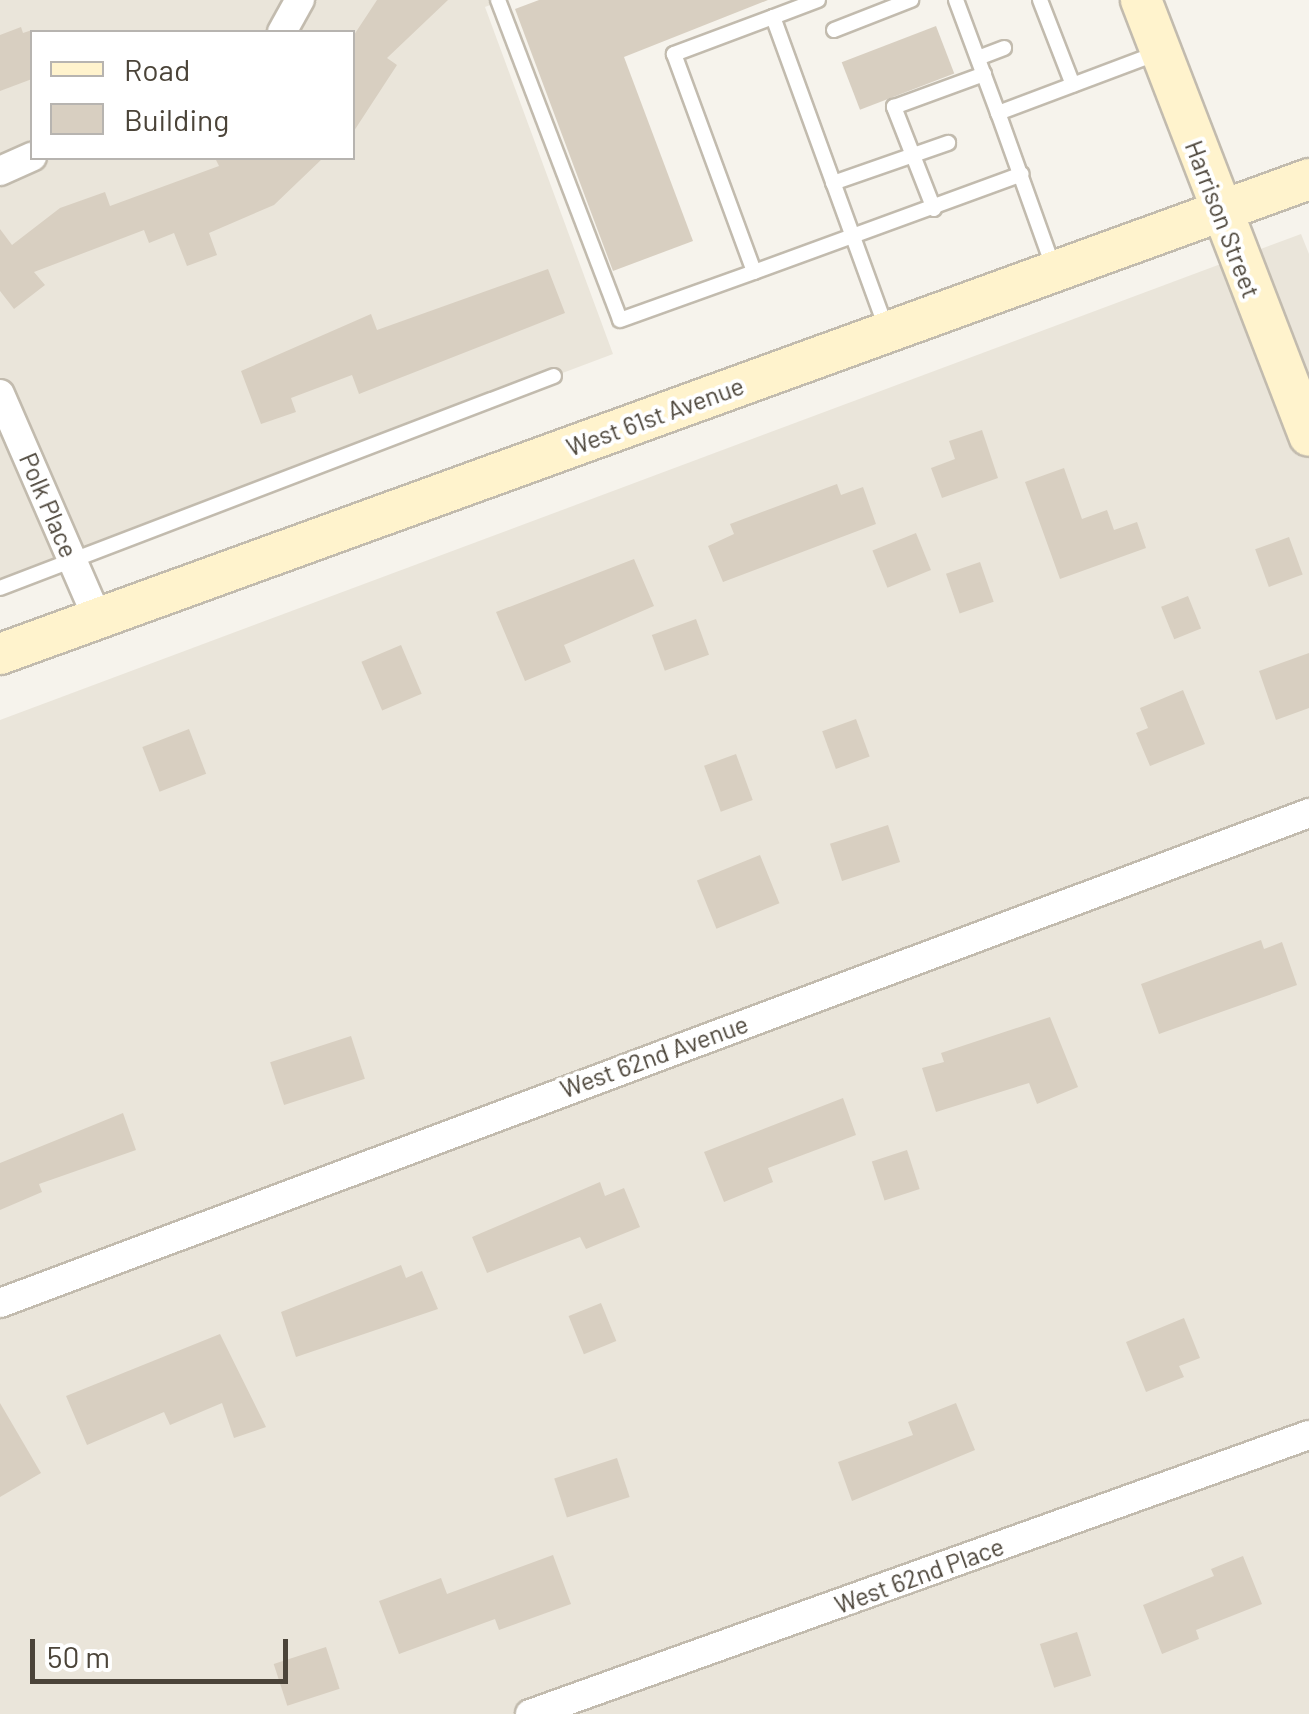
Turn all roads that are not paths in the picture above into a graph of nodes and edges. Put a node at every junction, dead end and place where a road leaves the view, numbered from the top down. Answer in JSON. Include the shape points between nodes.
{"nodes":[{"id":1,"x":300,"y":0,"type":"edge"},
{"id":2,"x":498,"y":0,"type":"edge"},
{"id":3,"x":818,"y":0,"type":"edge"},
{"id":4,"x":911,"y":0,"type":"edge"},
{"id":5,"x":956,"y":0,"type":"edge"},
{"id":6,"x":1040,"y":0,"type":"edge"},
{"id":7,"x":1141,"y":0,"type":"edge"},
{"id":8,"x":773,"y":17,"type":"junction"},
{"id":9,"x":283,"y":30,"type":"edge"},
{"id":10,"x":834,"y":30,"type":"dead end"},
{"id":11,"x":1004,"y":48,"type":"dead end"},
{"id":12,"x":1160,"y":52,"type":"junction"},
{"id":13,"x":978,"y":58,"type":"junction"},
{"id":14,"x":984,"y":74,"type":"junction"},
{"id":15,"x":1072,"y":85,"type":"junction"},
{"id":16,"x":998,"y":121,"type":"junction"},
{"id":17,"x":948,"y":144,"type":"dead end"},
{"id":18,"x":914,"y":156,"type":"junction"},
{"id":19,"x":30,"y":157,"type":"edge"},
{"id":20,"x":0,"y":171,"type":"edge"},
{"id":21,"x":1022,"y":174,"type":"junction"},
{"id":22,"x":1309,"y":178,"type":"edge"},
{"id":23,"x":834,"y":183,"type":"junction"},
{"id":24,"x":934,"y":209,"type":"junction"},
{"id":25,"x":1219,"y":211,"type":"junction"},
{"id":26,"x":854,"y":238,"type":"junction"},
{"id":27,"x":1055,"y":270,"type":"junction"},
{"id":28,"x":754,"y":272,"type":"junction"},
{"id":29,"x":888,"y":332,"type":"junction"},
{"id":30,"x":554,"y":376,"type":"dead end"},
{"id":31,"x":0,"y":394,"type":"edge"},
{"id":32,"x":1309,"y":436,"type":"edge"},
{"id":33,"x":72,"y":562,"type":"junction"},
{"id":34,"x":0,"y":588,"type":"edge"},
{"id":35,"x":97,"y":617,"type":"junction"},
{"id":36,"x":0,"y":654,"type":"edge"},
{"id":37,"x":1309,"y":813,"type":"edge"},
{"id":38,"x":0,"y":1304,"type":"edge"},
{"id":39,"x":1309,"y":1435,"type":"edge"},
{"id":40,"x":530,"y":1714,"type":"edge"}],
"edges":[{"from":1,"to":9,"type":"street"},
{"from":2,"to":28,"type":"lane","via":[[620,320]]},
{"from":3,"to":8,"type":"lane"},
{"from":4,"to":10,"type":"lane"},
{"from":5,"to":13,"type":"lane"},
{"from":6,"to":15,"type":"lane","via":[[1046,31]]},
{"from":7,"to":12,"type":"main road","name":"Harrison Street"},
{"from":8,"to":23,"type":"lane"},
{"from":8,"to":28,"type":"lane","via":[[674,54]]},
{"from":11,"to":13,"type":"lane"},
{"from":12,"to":15,"type":"lane"},
{"from":12,"to":25,"type":"main road","name":"Harrison Street"},
{"from":13,"to":14,"type":"lane"},
{"from":14,"to":16,"type":"lane"},
{"from":14,"to":18,"type":"lane","via":[[894,107]]},
{"from":15,"to":16,"type":"lane"},
{"from":16,"to":21,"type":"lane"},
{"from":17,"to":18,"type":"lane"},
{"from":18,"to":23,"type":"lane"},
{"from":18,"to":24,"type":"lane"},
{"from":19,"to":20,"type":"street"},
{"from":21,"to":24,"type":"lane"},
{"from":21,"to":27,"type":"lane"},
{"from":22,"to":25,"type":"main road","name":"West 61st Avenue"},
{"from":23,"to":26,"type":"lane"},
{"from":24,"to":26,"type":"lane"},
{"from":25,"to":27,"type":"main road","name":"West 61st Avenue"},
{"from":25,"to":32,"type":"main road","name":"Harrison Street"},
{"from":26,"to":28,"type":"lane"},
{"from":26,"to":29,"type":"lane"},
{"from":27,"to":29,"type":"main road","name":"West 61st Avenue"},
{"from":29,"to":35,"type":"main road","name":"West 61st Avenue"},
{"from":30,"to":33,"type":"lane"},
{"from":31,"to":33,"type":"street","name":"Polk Place"},
{"from":33,"to":34,"type":"lane"},
{"from":33,"to":35,"type":"street","name":"Polk Place"},
{"from":35,"to":36,"type":"main road","name":"West 61st Avenue"},
{"from":37,"to":38,"type":"street","name":"West 62nd Avenue"},
{"from":39,"to":40,"type":"street","name":"West 62nd Place"}]}
